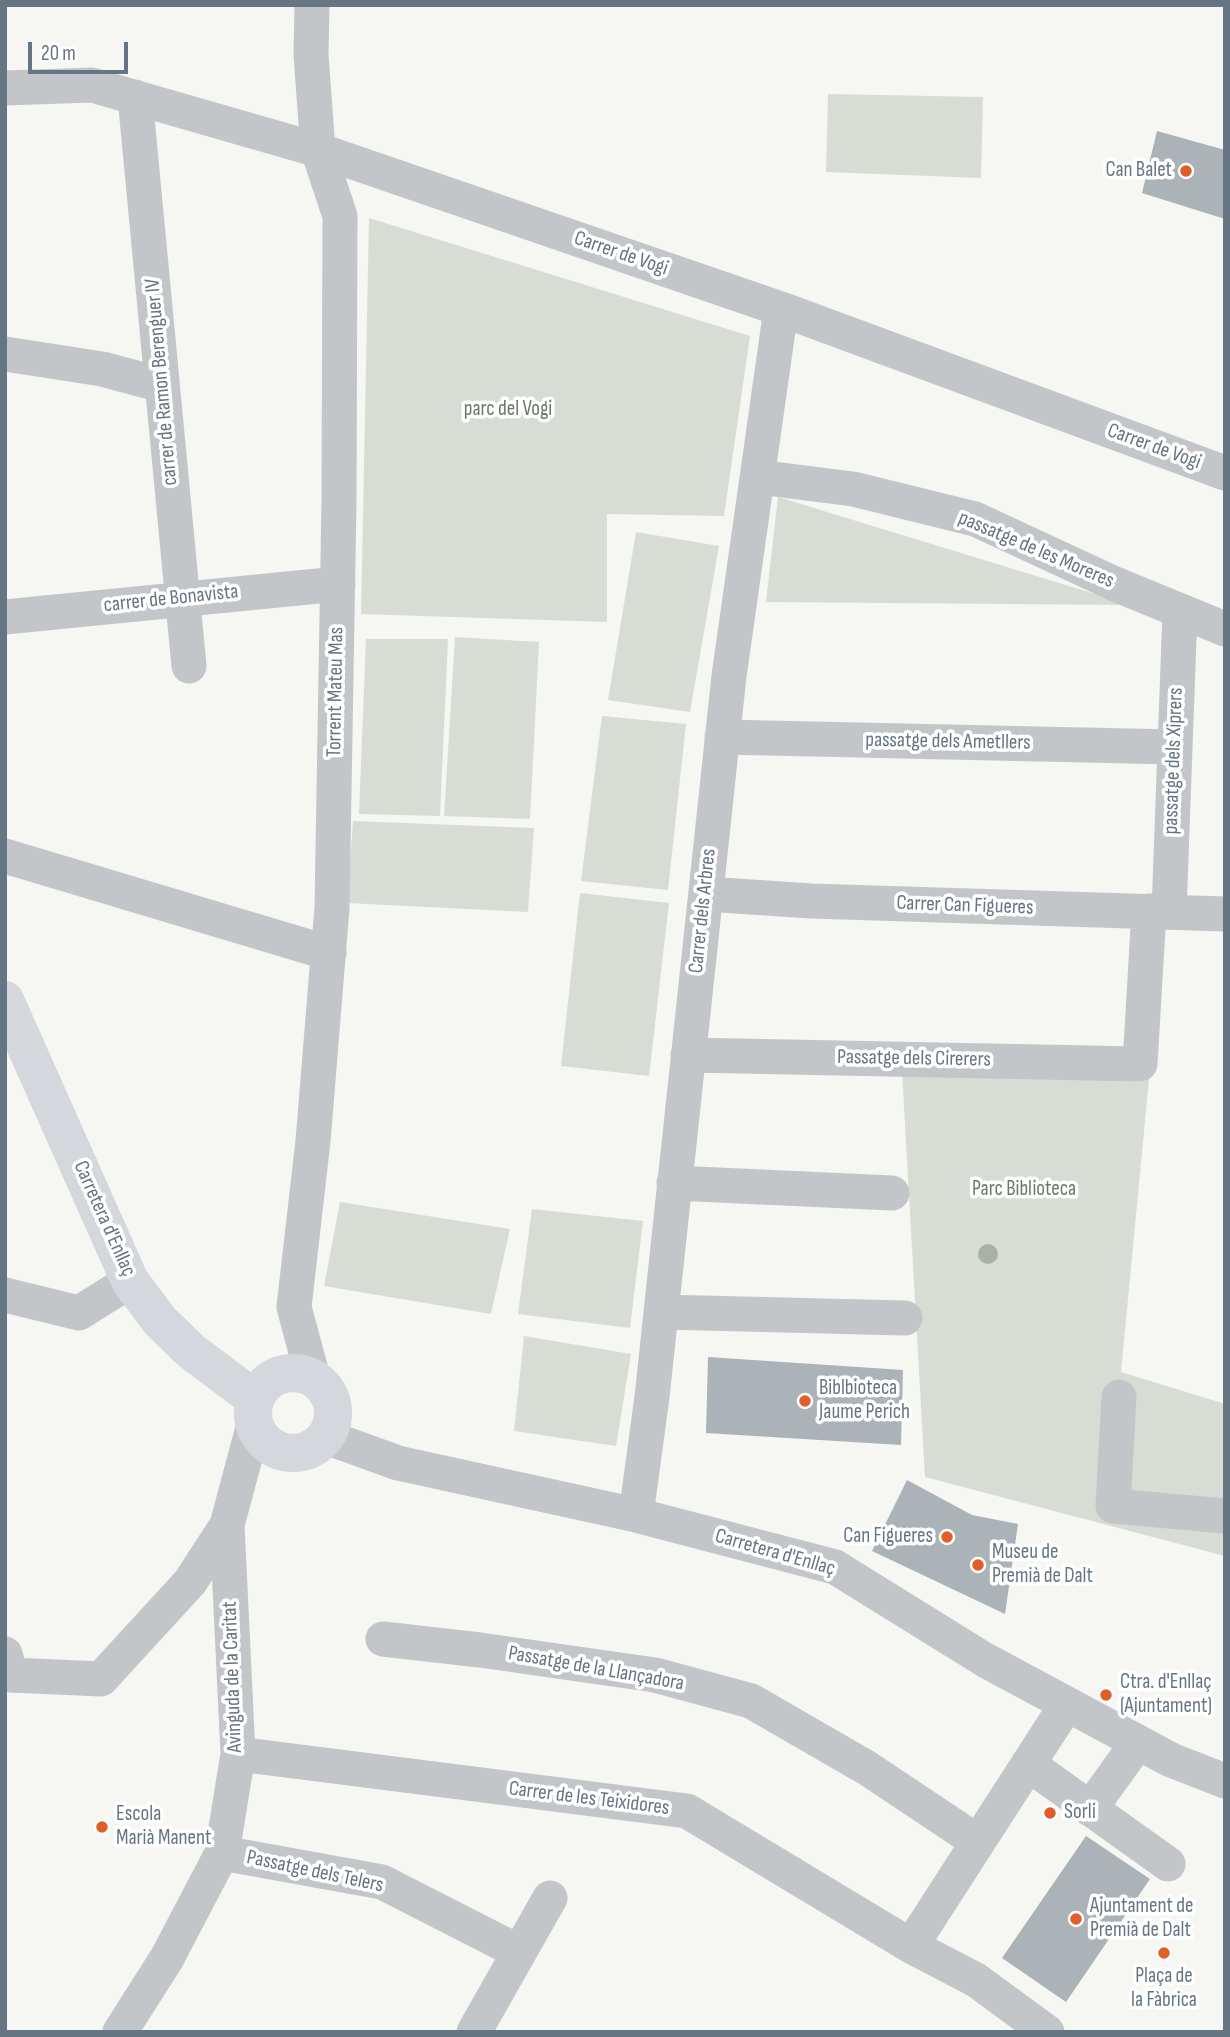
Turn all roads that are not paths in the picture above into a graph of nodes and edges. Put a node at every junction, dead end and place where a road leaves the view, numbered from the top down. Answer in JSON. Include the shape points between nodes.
{"nodes":[{"id":1,"x":312,"y":5,"type":"edge"},
{"id":2,"x":5,"y":88,"type":"edge"},
{"id":3,"x":135,"y":97,"type":"junction"},
{"id":4,"x":318,"y":150,"type":"junction"},
{"id":5,"x":781,"y":309,"type":"junction"},
{"id":6,"x":5,"y":354,"type":"edge"},
{"id":7,"x":162,"y":385,"type":"junction"},
{"id":8,"x":1225,"y":473,"type":"edge"},
{"id":9,"x":758,"y":477,"type":"junction"},
{"id":10,"x":338,"y":584,"type":"junction"},
{"id":11,"x":182,"y":598,"type":"junction"},
{"id":12,"x":1180,"y":611,"type":"junction"},
{"id":13,"x":5,"y":617,"type":"edge"},
{"id":14,"x":1225,"y":629,"type":"edge"},
{"id":15,"x":189,"y":666,"type":"dead end"},
{"id":16,"x":722,"y":737,"type":"junction"},
{"id":17,"x":1175,"y":747,"type":"junction"},
{"id":18,"x":5,"y":856,"type":"edge"},
{"id":19,"x":705,"y":894,"type":"junction"},
{"id":20,"x":1159,"y":912,"type":"junction"},
{"id":21,"x":1225,"y":914,"type":"edge"},
{"id":22,"x":329,"y":953,"type":"junction"},
{"id":23,"x":5,"y":1000,"type":"edge"},
{"id":24,"x":688,"y":1055,"type":"junction"},
{"id":25,"x":674,"y":1183,"type":"junction"},
{"id":26,"x":892,"y":1193,"type":"dead end"},
{"id":27,"x":131,"y":1281,"type":"junction"},
{"id":28,"x":5,"y":1295,"type":"edge"},
{"id":29,"x":661,"y":1312,"type":"junction"},
{"id":30,"x":905,"y":1318,"type":"dead end"},
{"id":31,"x":313,"y":1378,"type":"junction"},
{"id":32,"x":1119,"y":1396,"type":"dead end"},
{"id":33,"x":255,"y":1412,"type":"junction"},
{"id":34,"x":326,"y":1437,"type":"junction"},
{"id":35,"x":636,"y":1515,"type":"junction"},
{"id":36,"x":1225,"y":1516,"type":"edge"},
{"id":37,"x":227,"y":1524,"type":"junction"},
{"id":38,"x":383,"y":1639,"type":"dead end"},
{"id":39,"x":5,"y":1654,"type":"edge"},
{"id":40,"x":1067,"y":1704,"type":"junction"},
{"id":41,"x":1138,"y":1742,"type":"junction"},
{"id":42,"x":238,"y":1754,"type":"junction"},
{"id":43,"x":1028,"y":1764,"type":"junction"},
{"id":44,"x":1225,"y":1781,"type":"edge"},
{"id":45,"x":1090,"y":1809,"type":"junction"},
{"id":46,"x":978,"y":1842,"type":"junction"},
{"id":47,"x":222,"y":1853,"type":"junction"},
{"id":48,"x":1168,"y":1864,"type":"dead end"},
{"id":49,"x":550,"y":1898,"type":"dead end"},
{"id":50,"x":911,"y":1946,"type":"junction"},
{"id":51,"x":519,"y":1952,"type":"junction"},
{"id":52,"x":120,"y":2032,"type":"edge"},
{"id":53,"x":474,"y":2032,"type":"edge"},
{"id":54,"x":1047,"y":2032,"type":"edge"}],
"edges":[{"from":1,"to":4,"type":"street","name":"Torrent Mateu Mas"},
{"from":2,"to":3,"type":"street","name":"Carrer de Vogi","via":[[92,85]]},
{"from":3,"to":4,"type":"street","name":"Carrer de Vogi"},
{"from":3,"to":7,"type":"street","name":"carrer de Ramon Berenguer IV"},
{"from":4,"to":5,"type":"street","name":"Carrer de Vogi"},
{"from":4,"to":10,"type":"street","name":"Torrent Mateu Mas","via":[[340,216]]},
{"from":5,"to":8,"type":"street","name":"Carrer de Vogi"},
{"from":5,"to":9,"type":"street","name":"Carrer dels Arbres"},
{"from":6,"to":7,"type":"street","via":[[102,369]]},
{"from":7,"to":11,"type":"street","name":"carrer de Ramon Berenguer IV"},
{"from":9,"to":12,"type":"street","name":"passatge de les Moreres","via":[[853,489],[975,519]]},
{"from":9,"to":16,"type":"street","name":"Carrer dels Arbres"},
{"from":10,"to":11,"type":"street","name":"carrer de Bonavista"},
{"from":10,"to":22,"type":"street","name":"Torrent Mateu Mas"},
{"from":11,"to":13,"type":"street","name":"carrer de Bonavista"},
{"from":11,"to":15,"type":"street","name":"carrer de Ramon Berenguer IV"},
{"from":12,"to":14,"type":"street","name":"passatge de les Moreres"},
{"from":12,"to":17,"type":"street","name":"passatge dels Xiprers"},
{"from":16,"to":17,"type":"street","name":"passatge dels Ametllers"},
{"from":16,"to":19,"type":"street","name":"Carrer dels Arbres"},
{"from":17,"to":20,"type":"street","name":"passatge dels Xiprers"},
{"from":18,"to":22,"type":"street"},
{"from":19,"to":20,"type":"street","name":"Carrer Can Figueres"},
{"from":19,"to":24,"type":"street","name":"Carrer dels Arbres"},
{"from":20,"to":21,"type":"street","name":"Carrer Can Figueres"},
{"from":20,"to":24,"type":"street","name":"Passatge dels Cirerers","via":[[1140,1064]]},
{"from":22,"to":31,"type":"street","name":"Torrent Mateu Mas","via":[[294,1307]]},
{"from":23,"to":27,"type":"street","name":"Carretera d'Enllaç"},
{"from":24,"to":25,"type":"street","name":"Carrer dels Arbres"},
{"from":25,"to":26,"type":"street"},
{"from":25,"to":29,"type":"street","name":"Carrer dels Arbres"},
{"from":27,"to":28,"type":"street","via":[[79,1313]]},
{"from":27,"to":33,"type":"street","name":"Carretera d'Enllaç","via":[[160,1321]]},
{"from":29,"to":30,"type":"street"},
{"from":29,"to":35,"type":"street","name":"Carrer dels Arbres"},
{"from":31,"to":33,"type":"street","via":[[288,1373],[267,1381]]},
{"from":31,"to":34,"type":"street","via":[[330,1397],[334,1415]]},
{"from":32,"to":36,"type":"street","via":[[1114,1506]]},
{"from":33,"to":34,"type":"street","via":[[266,1442],[278,1450],[308,1451]]},
{"from":33,"to":37,"type":"street","name":"Avinguda de la Caritat"},
{"from":34,"to":35,"type":"street","name":"Carretera d'Enllaç","via":[[398,1463]]},
{"from":35,"to":40,"type":"street","name":"Carretera d'Enllaç","via":[[835,1567],[985,1660]]},
{"from":37,"to":39,"type":"street","via":[[190,1583],[100,1679],[11,1675]]},
{"from":37,"to":42,"type":"street","name":"Avinguda de la Caritat"},
{"from":38,"to":46,"type":"street","name":"Passatge de la Llançadora","via":[[655,1675],[751,1701],[867,1768]]},
{"from":40,"to":41,"type":"street","name":"Carretera d'Enllaç"},
{"from":40,"to":43,"type":"street"},
{"from":41,"to":44,"type":"street","name":"Carretera d'Enllaç"},
{"from":41,"to":45,"type":"street"},
{"from":42,"to":47,"type":"street","name":"Avinguda de la Caritat"},
{"from":42,"to":50,"type":"street","name":"Carrer de les Teixidores","via":[[687,1811]]},
{"from":43,"to":45,"type":"street"},
{"from":43,"to":46,"type":"street"},
{"from":45,"to":48,"type":"street"},
{"from":46,"to":50,"type":"street"},
{"from":47,"to":51,"type":"street","name":"Passatge dels Telers","via":[[382,1882]]},
{"from":47,"to":52,"type":"street","name":"Avinguda de la Caritat","via":[[167,1958]]},
{"from":49,"to":51,"type":"street"},
{"from":50,"to":54,"type":"street","name":"Carrer de les Teixidores","via":[[976,1980]]},
{"from":51,"to":53,"type":"street"}]}
